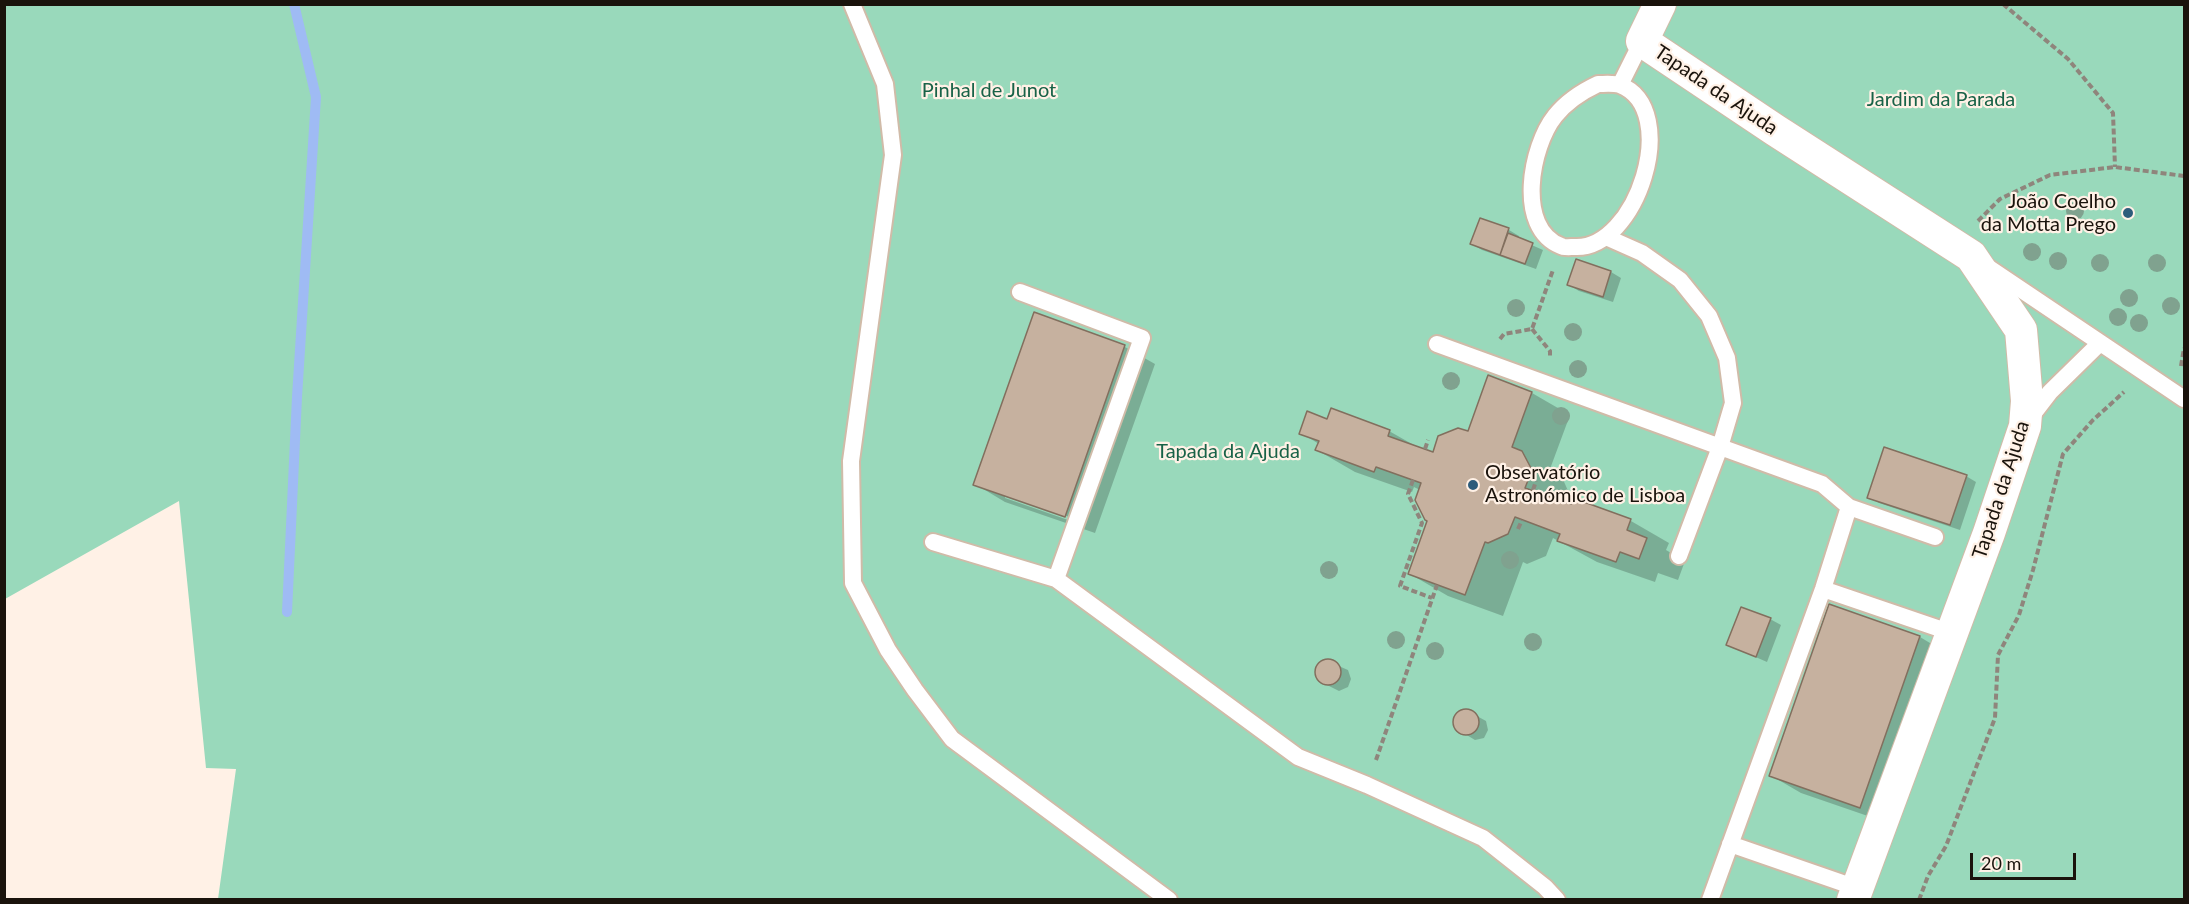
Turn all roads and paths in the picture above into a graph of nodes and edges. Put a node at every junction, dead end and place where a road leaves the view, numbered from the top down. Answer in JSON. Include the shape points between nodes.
{"nodes":[{"id":1,"x":852,"y":4,"type":"edge"},
{"id":2,"x":1660,"y":4,"type":"edge"},
{"id":3,"x":2003,"y":4,"type":"edge"},
{"id":4,"x":1642,"y":40,"type":"junction"},
{"id":5,"x":1620,"y":85,"type":"junction"},
{"id":6,"x":2115,"y":167,"type":"junction"},
{"id":7,"x":2184,"y":176,"type":"edge"},
{"id":8,"x":1606,"y":237,"type":"junction"},
{"id":9,"x":1561,"y":247,"type":"junction"},
{"id":10,"x":1963,"y":251,"type":"junction"},
{"id":11,"x":1020,"y":292,"type":"dead end"},
{"id":12,"x":2100,"y":343,"type":"junction"},
{"id":13,"x":1437,"y":344,"type":"dead end"},
{"id":14,"x":1485,"y":362,"type":"junction"},
{"id":15,"x":2145,"y":373,"type":"junction"},
{"id":16,"x":2184,"y":399,"type":"edge"},
{"id":17,"x":2025,"y":426,"type":"junction"},
{"id":18,"x":1428,"y":440,"type":"dead end"},
{"id":19,"x":1720,"y":447,"type":"junction"},
{"id":20,"x":1425,"y":449,"type":"dead end"},
{"id":21,"x":1413,"y":480,"type":"dead end"},
{"id":22,"x":1536,"y":481,"type":"dead end"},
{"id":23,"x":1533,"y":490,"type":"dead end"},
{"id":24,"x":1849,"y":507,"type":"junction"},
{"id":25,"x":1522,"y":520,"type":"dead end"},
{"id":26,"x":1518,"y":529,"type":"dead end"},
{"id":27,"x":1935,"y":537,"type":"dead end"},
{"id":28,"x":933,"y":542,"type":"dead end"},
{"id":29,"x":1679,"y":556,"type":"dead end"},
{"id":30,"x":1056,"y":579,"type":"junction"},
{"id":31,"x":1437,"y":585,"type":"dead end"},
{"id":32,"x":1823,"y":589,"type":"junction"},
{"id":33,"x":1432,"y":598,"type":"junction"},
{"id":34,"x":1952,"y":633,"type":"junction"},
{"id":35,"x":1367,"y":785,"type":"junction"},
{"id":36,"x":1730,"y":844,"type":"junction"},
{"id":37,"x":1855,"y":894,"type":"edge"},
{"id":38,"x":1169,"y":900,"type":"edge"},
{"id":39,"x":1557,"y":900,"type":"edge"},
{"id":40,"x":1710,"y":900,"type":"edge"},
{"id":41,"x":1919,"y":900,"type":"edge"}],
"edges":[{"from":1,"to":38,"type":"lane","via":[[885,84],[893,155],[851,461],[853,583],[888,650],[952,739]]},
{"from":2,"to":4,"type":"street","name":"Tapada da Ajuda"},
{"from":3,"to":6,"type":"path","via":[[2068,59],[2113,113]]},
{"from":4,"to":5,"type":"lane"},
{"from":4,"to":10,"type":"street","name":"Tapada da Ajuda"},
{"from":5,"to":8,"type":"lane","via":[[1638,98],[1648,122],[1650,153],[1643,185],[1627,214]]},
{"from":5,"to":9,"type":"lane","via":[[1598,84],[1575,96],[1554,118],[1539,147],[1531,180],[1533,210],[1543,233]]},
{"from":6,"to":7,"type":"path"},
{"from":6,"to":10,"type":"path","via":[[2050,175],[2000,199]]},
{"from":8,"to":9,"type":"lane","via":[[1584,248]]},
{"from":8,"to":19,"type":"lane","via":[[1642,253],[1680,280],[1709,316],[1727,358],[1733,404]]},
{"from":9,"to":14,"type":"path","via":[[1532,329],[1504,334]]},
{"from":10,"to":12,"type":"lane"},
{"from":10,"to":17,"type":"street","name":"Tapada da Ajuda","via":[[2021,330],[2027,401]]},
{"from":11,"to":30,"type":"lane","via":[[1142,338]]},
{"from":12,"to":15,"type":"lane"},
{"from":12,"to":17,"type":"lane","via":[[2050,392]]},
{"from":13,"to":14,"type":"lane"},
{"from":14,"to":19,"type":"lane"},
{"from":15,"to":16,"type":"lane"},
{"from":15,"to":41,"type":"path","via":[[2093,420],[2063,454],[2030,581],[2019,615],[1998,655],[1995,718],[1946,846]]},
{"from":17,"to":34,"type":"street","name":"Tapada da Ajuda"},
{"from":18,"to":20,"type":"path"},
{"from":19,"to":24,"type":"lane","via":[[1822,484]]},
{"from":19,"to":29,"type":"lane"},
{"from":21,"to":33,"type":"path","via":[[1408,494],[1422,523],[1400,586]]},
{"from":22,"to":23,"type":"path"},
{"from":24,"to":27,"type":"lane"},
{"from":24,"to":32,"type":"lane"},
{"from":25,"to":26,"type":"path"},
{"from":28,"to":30,"type":"lane"},
{"from":30,"to":35,"type":"lane","via":[[1298,757]]},
{"from":31,"to":33,"type":"path"},
{"from":32,"to":34,"type":"lane"},
{"from":32,"to":36,"type":"lane"},
{"from":33,"to":35,"type":"path"},
{"from":34,"to":37,"type":"street","name":"Tapada da Ajuda"},
{"from":35,"to":39,"type":"lane","via":[[1483,838]]},
{"from":36,"to":37,"type":"lane"},
{"from":36,"to":40,"type":"lane"}]}
